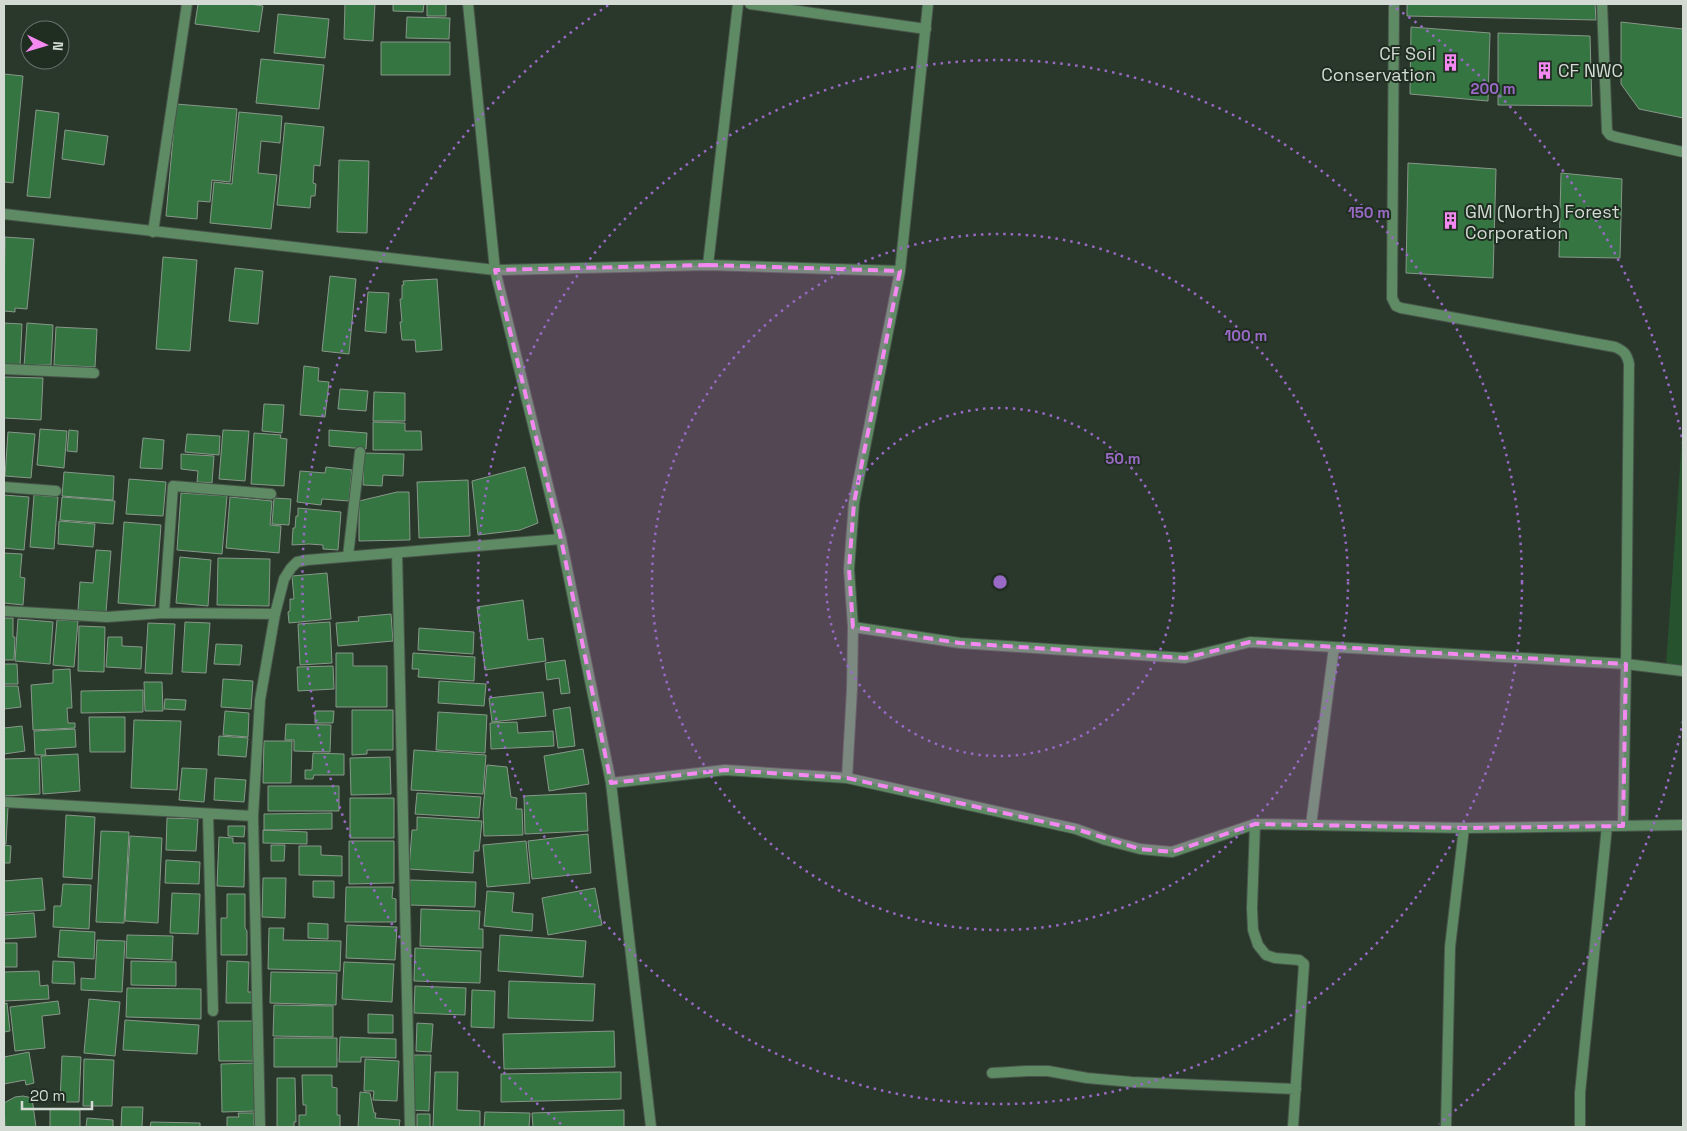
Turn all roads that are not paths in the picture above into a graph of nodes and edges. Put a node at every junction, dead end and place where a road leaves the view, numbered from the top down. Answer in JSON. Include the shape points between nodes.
{"nodes":[{"id":1,"x":187,"y":4,"type":"edge"},
{"id":2,"x":468,"y":4,"type":"edge"},
{"id":3,"x":738,"y":4,"type":"edge"},
{"id":4,"x":750,"y":4,"type":"edge"},
{"id":5,"x":928,"y":4,"type":"edge"},
{"id":6,"x":1394,"y":4,"type":"edge"},
{"id":7,"x":1602,"y":4,"type":"edge"},
{"id":8,"x":926,"y":30,"type":"junction"},
{"id":9,"x":1683,"y":152,"type":"edge"},
{"id":10,"x":4,"y":214,"type":"edge"},
{"id":11,"x":153,"y":232,"type":"junction"},
{"id":12,"x":708,"y":265,"type":"junction"},
{"id":13,"x":495,"y":270,"type":"junction"},
{"id":14,"x":900,"y":271,"type":"junction"},
{"id":15,"x":4,"y":369,"type":"edge"},
{"id":16,"x":94,"y":373,"type":"dead end"},
{"id":17,"x":360,"y":452,"type":"dead end"},
{"id":18,"x":4,"y":488,"type":"edge"},
{"id":19,"x":56,"y":491,"type":"dead end"},
{"id":20,"x":271,"y":494,"type":"dead end"},
{"id":21,"x":561,"y":540,"type":"junction"},
{"id":22,"x":397,"y":553,"type":"junction"},
{"id":23,"x":348,"y":556,"type":"junction"},
{"id":24,"x":4,"y":611,"type":"edge"},
{"id":25,"x":164,"y":613,"type":"junction"},
{"id":26,"x":275,"y":614,"type":"junction"},
{"id":27,"x":853,"y":626,"type":"junction"},
{"id":28,"x":1334,"y":647,"type":"junction"},
{"id":29,"x":1626,"y":664,"type":"junction"},
{"id":30,"x":1683,"y":672,"type":"edge"},
{"id":31,"x":847,"y":778,"type":"junction"},
{"id":32,"x":611,"y":783,"type":"junction"},
{"id":33,"x":4,"y":802,"type":"edge"},
{"id":34,"x":208,"y":814,"type":"junction"},
{"id":35,"x":253,"y":816,"type":"junction"},
{"id":36,"x":1255,"y":824,"type":"junction"},
{"id":37,"x":1311,"y":825,"type":"junction"},
{"id":38,"x":1683,"y":825,"type":"edge"},
{"id":39,"x":1606,"y":826,"type":"junction"},
{"id":40,"x":1623,"y":826,"type":"junction"},
{"id":41,"x":1464,"y":828,"type":"junction"},
{"id":42,"x":212,"y":1011,"type":"dead end"},
{"id":43,"x":992,"y":1073,"type":"dead end"},
{"id":44,"x":1296,"y":1089,"type":"junction"},
{"id":45,"x":260,"y":1127,"type":"edge"},
{"id":46,"x":410,"y":1127,"type":"edge"},
{"id":47,"x":651,"y":1127,"type":"edge"},
{"id":48,"x":1293,"y":1127,"type":"edge"},
{"id":49,"x":1446,"y":1127,"type":"edge"},
{"id":50,"x":1580,"y":1127,"type":"edge"}],
"edges":[{"from":1,"to":11,"type":"street"},
{"from":2,"to":13,"type":"street"},
{"from":3,"to":12,"type":"street"},
{"from":4,"to":8,"type":"street"},
{"from":5,"to":8,"type":"street"},
{"from":6,"to":29,"type":"street","via":[[1392,289],[1396,306],[1615,348],[1627,356]]},
{"from":7,"to":9,"type":"street","via":[[1607,132],[1616,137]]},
{"from":8,"to":14,"type":"street"},
{"from":10,"to":11,"type":"street"},
{"from":11,"to":13,"type":"street"},
{"from":12,"to":13,"type":"street"},
{"from":12,"to":14,"type":"street"},
{"from":13,"to":21,"type":"street"},
{"from":14,"to":27,"type":"street","via":[[854,503],[849,569]]},
{"from":15,"to":16,"type":"street"},
{"from":17,"to":23,"type":"street"},
{"from":18,"to":19,"type":"street"},
{"from":20,"to":25,"type":"street","via":[[173,486]]},
{"from":21,"to":22,"type":"street"},
{"from":21,"to":32,"type":"street"},
{"from":22,"to":23,"type":"street"},
{"from":22,"to":46,"type":"street"},
{"from":23,"to":26,"type":"street","via":[[297,562],[284,579]]},
{"from":24,"to":25,"type":"street","via":[[107,617]]},
{"from":25,"to":26,"type":"street"},
{"from":26,"to":35,"type":"street","via":[[260,700]]},
{"from":27,"to":28,"type":"street","via":[[960,642],[1185,658],[1250,642]]},
{"from":27,"to":31,"type":"street"},
{"from":28,"to":29,"type":"street"},
{"from":28,"to":37,"type":"street"},
{"from":29,"to":30,"type":"street"},
{"from":29,"to":40,"type":"street"},
{"from":31,"to":32,"type":"street","via":[[725,770]]},
{"from":31,"to":36,"type":"street","via":[[1076,829],[1140,849],[1172,852]]},
{"from":32,"to":47,"type":"street"},
{"from":33,"to":34,"type":"street"},
{"from":34,"to":35,"type":"street"},
{"from":34,"to":42,"type":"street"},
{"from":35,"to":45,"type":"street"},
{"from":36,"to":37,"type":"street"},
{"from":36,"to":44,"type":"street","via":[[1252,908],[1253,930],[1258,945],[1266,955],[1299,960],[1304,964]]},
{"from":37,"to":41,"type":"street"},
{"from":38,"to":40,"type":"street"},
{"from":39,"to":40,"type":"street"},
{"from":39,"to":41,"type":"street"},
{"from":39,"to":50,"type":"street","via":[[1580,1093]]},
{"from":41,"to":49,"type":"street","via":[[1450,947]]},
{"from":43,"to":44,"type":"street","via":[[1048,1071],[1132,1082]]},
{"from":44,"to":48,"type":"street"}]}
